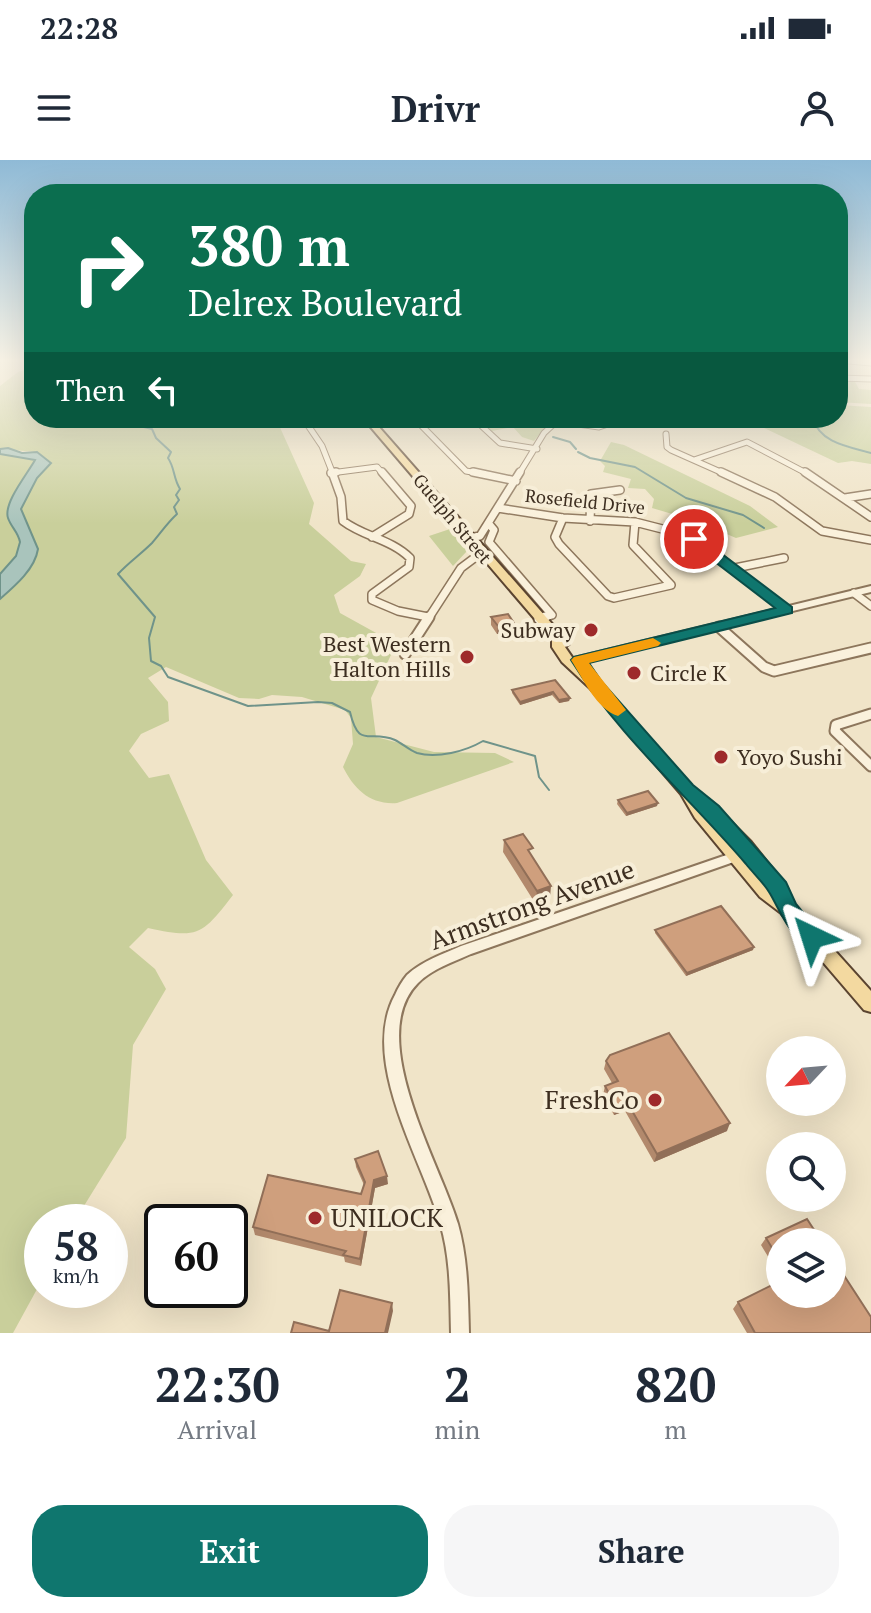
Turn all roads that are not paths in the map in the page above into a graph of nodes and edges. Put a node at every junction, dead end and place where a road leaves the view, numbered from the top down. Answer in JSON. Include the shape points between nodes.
{"nodes":[{"id":1,"x":311,"y":428,"type":"edge"},
{"id":2,"x":375,"y":428,"type":"edge"},
{"id":3,"x":424,"y":428,"type":"edge"},
{"id":4,"x":484,"y":428,"type":"edge"},
{"id":5,"x":549,"y":428,"type":"edge"},
{"id":6,"x":666,"y":434,"type":"dead end"},
{"id":7,"x":537,"y":449,"type":"junction"},
{"id":8,"x":694,"y":460,"type":"junction"},
{"id":9,"x":331,"y":473,"type":"junction"},
{"id":10,"x":516,"y":481,"type":"junction"},
{"id":11,"x":620,"y":490,"type":"dead end"},
{"id":12,"x":871,"y":494,"type":"edge"},
{"id":13,"x":845,"y":498,"type":"junction"},
{"id":14,"x":498,"y":508,"type":"junction"},
{"id":15,"x":871,"y":517,"type":"edge"},
{"id":16,"x":563,"y":518,"type":"junction"},
{"id":17,"x":590,"y":521,"type":"junction"},
{"id":18,"x":635,"y":522,"type":"junction"},
{"id":19,"x":489,"y":524,"type":"junction"},
{"id":20,"x":460,"y":529,"type":"junction"},
{"id":21,"x":372,"y":537,"type":"junction"},
{"id":22,"x":469,"y":538,"type":"junction"},
{"id":23,"x":871,"y":540,"type":"edge"},
{"id":24,"x":485,"y":548,"type":"junction"},
{"id":25,"x":784,"y":558,"type":"dead end"},
{"id":26,"x":735,"y":568,"type":"junction"},
{"id":27,"x":871,"y":589,"type":"edge"},
{"id":28,"x":854,"y":593,"type":"junction"},
{"id":29,"x":871,"y":606,"type":"edge"},
{"id":30,"x":786,"y":610,"type":"junction"},
{"id":31,"x":428,"y":617,"type":"junction"},
{"id":32,"x":719,"y":627,"type":"junction"},
{"id":33,"x":871,"y":648,"type":"edge"},
{"id":34,"x":405,"y":654,"type":"dead end"},
{"id":35,"x":575,"y":661,"type":"junction"},
{"id":36,"x":871,"y":714,"type":"edge"},
{"id":37,"x":871,"y":766,"type":"edge"},
{"id":38,"x":743,"y":855,"type":"junction"},
{"id":39,"x":871,"y":1004,"type":"edge"},
{"id":40,"x":460,"y":1333,"type":"edge"}],
"edges":[{"from":1,"to":9,"type":"street"},
{"from":2,"to":20,"type":"main road","name":"Guelph Street"},
{"from":3,"to":10,"type":"street","via":[[466,471]]},
{"from":4,"to":7,"type":"street","via":[[500,443]]},
{"from":5,"to":7,"type":"street"},
{"from":6,"to":8,"type":"street","via":[[667,447]]},
{"from":7,"to":10,"type":"street"},
{"from":8,"to":13,"type":"street","via":[[747,442]]},
{"from":8,"to":23,"type":"street","via":[[775,497],[822,531]]},
{"from":9,"to":21,"type":"street","via":[[343,521]]},
{"from":9,"to":21,"type":"street","via":[[377,467],[411,506],[409,514]]},
{"from":10,"to":14,"type":"street"},
{"from":11,"to":17,"type":"street","via":[[591,494]]},
{"from":12,"to":13,"type":"street"},
{"from":13,"to":15,"type":"street"},
{"from":14,"to":16,"type":"street","name":"Rosefield Drive"},
{"from":14,"to":19,"type":"street"},
{"from":16,"to":17,"type":"street","name":"Rosefield Drive"},
{"from":16,"to":18,"type":"street","via":[[555,537],[559,544],[614,598],[671,585],[633,545]]},
{"from":17,"to":18,"type":"street","name":"Rosefield Drive"},
{"from":18,"to":26,"type":"street","name":"Rosefield Drive","via":[[694,539]]},
{"from":19,"to":20,"type":"street"},
{"from":19,"to":22,"type":"street","via":[[480,536]]},
{"from":19,"to":24,"type":"street","via":[[494,530]]},
{"from":20,"to":22,"type":"main road","name":"Guelph Street"},
{"from":21,"to":31,"type":"street","via":[[402,550],[410,561],[372,594],[372,600]]},
{"from":22,"to":24,"type":"main road","name":"Guelph Street"},
{"from":24,"to":31,"type":"street","via":[[461,568]]},
{"from":24,"to":35,"type":"main road","name":"Guelph Street","via":[[557,640],[557,647]]},
{"from":25,"to":26,"type":"street"},
{"from":26,"to":30,"type":"street","name":"Rosefield Drive"},
{"from":27,"to":28,"type":"street"},
{"from":28,"to":29,"type":"street"},
{"from":28,"to":30,"type":"street"},
{"from":30,"to":32,"type":"street"},
{"from":31,"to":34,"type":"street"},
{"from":32,"to":33,"type":"street","via":[[774,671]]},
{"from":32,"to":35,"type":"street"},
{"from":35,"to":38,"type":"main road","name":"Guelph Street","via":[[686,790],[700,814]]},
{"from":36,"to":37,"type":"street","via":[[836,725],[835,731]]},
{"from":38,"to":39,"type":"main road","name":"Guelph Street","via":[[766,892],[787,908]]},
{"from":38,"to":40,"type":"street","name":"Armstrong Avenue","via":[[466,950],[434,964],[408,984],[392,1013],[390,1047],[399,1088],[450,1225]]}]}
